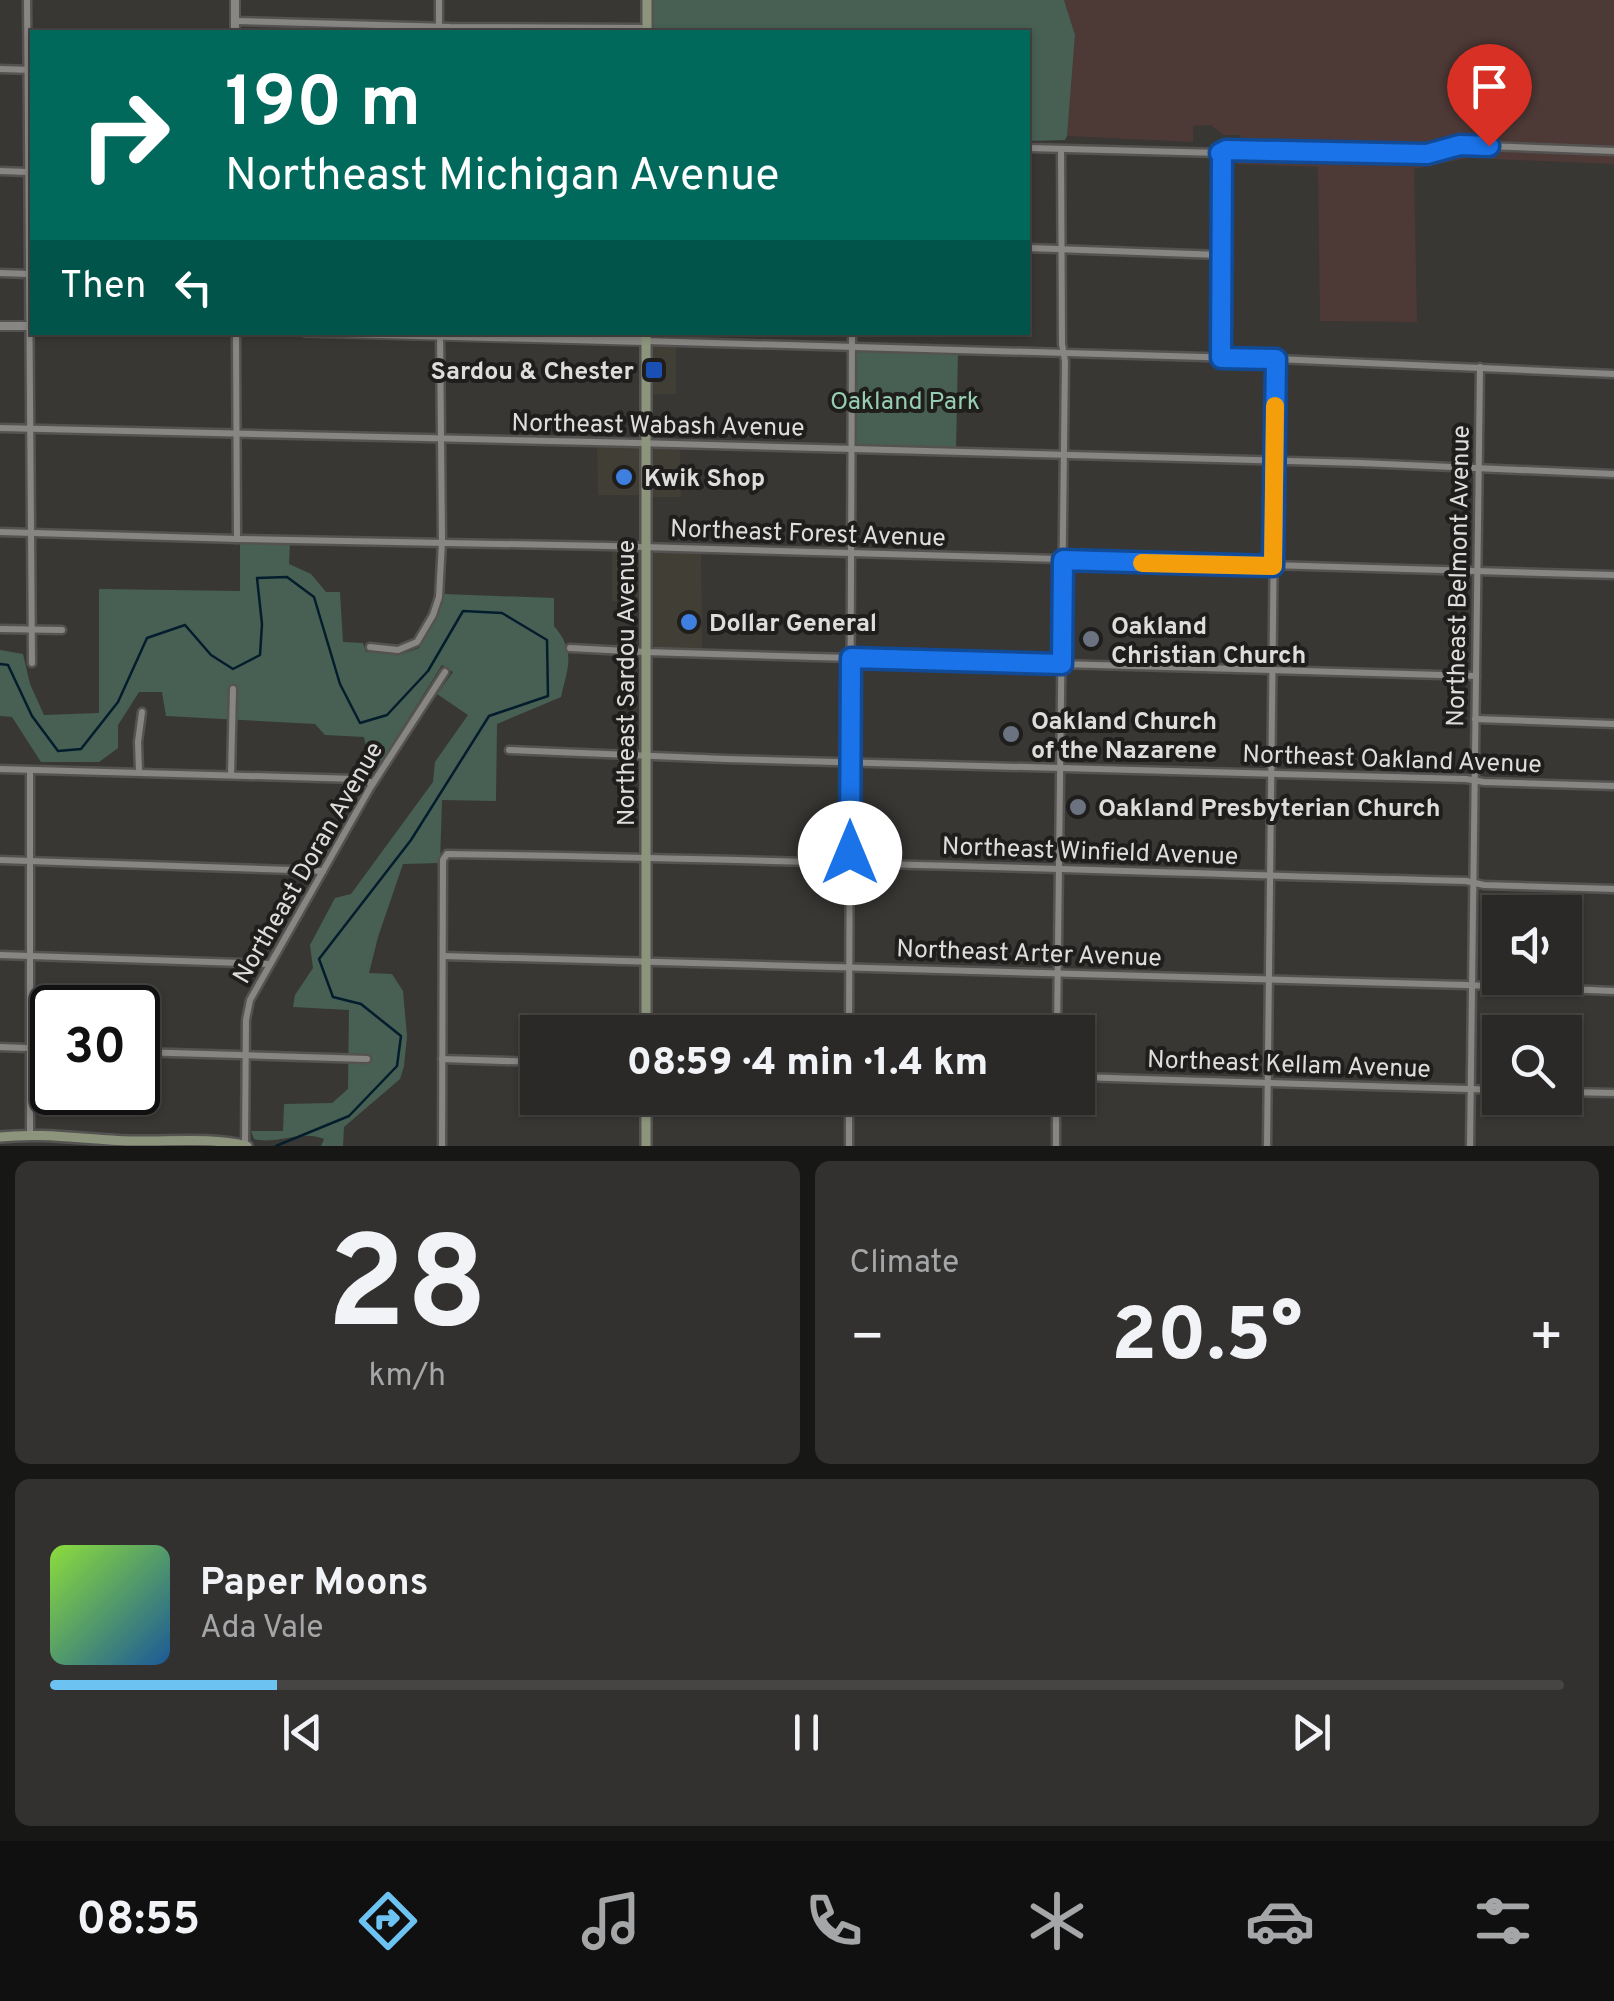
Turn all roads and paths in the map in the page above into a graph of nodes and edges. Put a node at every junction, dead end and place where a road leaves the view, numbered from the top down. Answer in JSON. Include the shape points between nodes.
{"nodes":[{"id":1,"x":26,"y":0,"type":"edge"},
{"id":2,"x":235,"y":0,"type":"edge"},
{"id":3,"x":439,"y":0,"type":"edge"},
{"id":4,"x":646,"y":0,"type":"edge"},
{"id":5,"x":235,"y":21,"type":"junction"},
{"id":6,"x":439,"y":29,"type":"edge"},
{"id":7,"x":235,"y":30,"type":"edge"},
{"id":8,"x":647,"y":30,"type":"edge"},
{"id":9,"x":0,"y":69,"type":"edge"},
{"id":10,"x":30,"y":70,"type":"edge"},
{"id":11,"x":1030,"y":148,"type":"edge"},
{"id":12,"x":1062,"y":149,"type":"junction"},
{"id":13,"x":1614,"y":151,"type":"edge"},
{"id":14,"x":1220,"y":153,"type":"junction"},
{"id":15,"x":0,"y":171,"type":"edge"},
{"id":16,"x":28,"y":172,"type":"junction"},
{"id":17,"x":1030,"y":248,"type":"edge"},
{"id":18,"x":1062,"y":250,"type":"junction"},
{"id":19,"x":1221,"y":255,"type":"junction"},
{"id":20,"x":0,"y":273,"type":"edge"},
{"id":21,"x":29,"y":274,"type":"junction"},
{"id":22,"x":30,"y":300,"type":"edge"},
{"id":23,"x":0,"y":326,"type":"edge"},
{"id":24,"x":30,"y":326,"type":"edge"},
{"id":25,"x":31,"y":335,"type":"edge"},
{"id":26,"x":236,"y":335,"type":"edge"},
{"id":27,"x":440,"y":335,"type":"edge"},
{"id":28,"x":509,"y":335,"type":"edge"},
{"id":29,"x":852,"y":335,"type":"edge"},
{"id":30,"x":646,"y":337,"type":"edge"},
{"id":31,"x":852,"y":348,"type":"junction"},
{"id":32,"x":1064,"y":354,"type":"junction"},
{"id":33,"x":1221,"y":358,"type":"junction"},
{"id":34,"x":1276,"y":359,"type":"junction"},
{"id":35,"x":1480,"y":367,"type":"junction"},
{"id":36,"x":1614,"y":374,"type":"edge"},
{"id":37,"x":0,"y":428,"type":"edge"},
{"id":38,"x":30,"y":428,"type":"junction"},
{"id":39,"x":237,"y":432,"type":"junction"},
{"id":40,"x":440,"y":439,"type":"junction"},
{"id":41,"x":646,"y":444,"type":"junction"},
{"id":42,"x":852,"y":450,"type":"junction"},
{"id":43,"x":1064,"y":455,"type":"junction"},
{"id":44,"x":1274,"y":461,"type":"junction"},
{"id":45,"x":1478,"y":468,"type":"junction"},
{"id":46,"x":1614,"y":474,"type":"edge"},
{"id":47,"x":0,"y":532,"type":"edge"},
{"id":48,"x":31,"y":532,"type":"junction"},
{"id":49,"x":238,"y":539,"type":"junction"},
{"id":50,"x":442,"y":542,"type":"junction"},
{"id":51,"x":646,"y":547,"type":"junction"},
{"id":52,"x":851,"y":554,"type":"junction"},
{"id":53,"x":1063,"y":560,"type":"junction"},
{"id":54,"x":1273,"y":566,"type":"junction"},
{"id":55,"x":1477,"y":570,"type":"junction"},
{"id":56,"x":1614,"y":575,"type":"edge"},
{"id":57,"x":0,"y":628,"type":"edge"},
{"id":58,"x":32,"y":629,"type":"junction"},
{"id":59,"x":62,"y":630,"type":"dead end"},
{"id":60,"x":370,"y":647,"type":"dead end"},
{"id":61,"x":570,"y":648,"type":"dead end"},
{"id":62,"x":646,"y":652,"type":"junction"},
{"id":63,"x":851,"y":658,"type":"junction"},
{"id":64,"x":32,"y":663,"type":"dead end"},
{"id":65,"x":1062,"y":664,"type":"junction"},
{"id":66,"x":1272,"y":671,"type":"junction"},
{"id":67,"x":446,"y":672,"type":"dead end"},
{"id":68,"x":1476,"y":676,"type":"junction"},
{"id":69,"x":233,"y":689,"type":"dead end"},
{"id":70,"x":142,"y":712,"type":"dead end"},
{"id":71,"x":1475,"y":719,"type":"junction"},
{"id":72,"x":1614,"y":724,"type":"edge"},
{"id":73,"x":509,"y":750,"type":"dead end"},
{"id":74,"x":646,"y":754,"type":"junction"},
{"id":75,"x":850,"y":760,"type":"junction"},
{"id":76,"x":1061,"y":766,"type":"junction"},
{"id":77,"x":0,"y":768,"type":"edge"},
{"id":78,"x":30,"y":770,"type":"junction"},
{"id":79,"x":139,"y":771,"type":"junction"},
{"id":80,"x":1271,"y":772,"type":"junction"},
{"id":81,"x":231,"y":774,"type":"junction"},
{"id":82,"x":1475,"y":780,"type":"junction"},
{"id":83,"x":373,"y":783,"type":"junction"},
{"id":84,"x":1614,"y":786,"type":"edge"},
{"id":85,"x":646,"y":857,"type":"junction"},
{"id":86,"x":0,"y":860,"type":"edge"},
{"id":87,"x":30,"y":861,"type":"junction"},
{"id":88,"x":850,"y":863,"type":"junction"},
{"id":89,"x":1059,"y":868,"type":"junction"},
{"id":90,"x":323,"y":871,"type":"junction"},
{"id":91,"x":1270,"y":876,"type":"junction"},
{"id":92,"x":1473,"y":883,"type":"junction"},
{"id":93,"x":1614,"y":888,"type":"edge"},
{"id":94,"x":0,"y":955,"type":"edge"},
{"id":95,"x":30,"y":956,"type":"junction"},
{"id":96,"x":443,"y":956,"type":"junction"},
{"id":97,"x":646,"y":962,"type":"junction"},
{"id":98,"x":270,"y":964,"type":"junction"},
{"id":99,"x":849,"y":966,"type":"junction"},
{"id":100,"x":1058,"y":972,"type":"junction"},
{"id":101,"x":1269,"y":980,"type":"junction"},
{"id":102,"x":30,"y":985,"type":"edge"},
{"id":103,"x":1472,"y":986,"type":"junction"},
{"id":104,"x":1614,"y":991,"type":"edge"},
{"id":105,"x":646,"y":1015,"type":"edge"},
{"id":106,"x":849,"y":1015,"type":"edge"},
{"id":107,"x":1058,"y":1015,"type":"edge"},
{"id":108,"x":0,"y":1048,"type":"edge"},
{"id":109,"x":30,"y":1048,"type":"edge"},
{"id":110,"x":160,"y":1053,"type":"edge"},
{"id":111,"x":246,"y":1055,"type":"junction"},
{"id":112,"x":367,"y":1058,"type":"dead end"},
{"id":113,"x":442,"y":1059,"type":"junction"},
{"id":114,"x":520,"y":1061,"type":"edge"},
{"id":115,"x":1095,"y":1077,"type":"edge"},
{"id":116,"x":1268,"y":1082,"type":"junction"},
{"id":117,"x":1471,"y":1089,"type":"junction"},
{"id":118,"x":1482,"y":1089,"type":"edge"},
{"id":119,"x":1582,"y":1092,"type":"edge"},
{"id":120,"x":1614,"y":1093,"type":"edge"},
{"id":121,"x":30,"y":1115,"type":"edge"},
{"id":122,"x":646,"y":1115,"type":"edge"},
{"id":123,"x":849,"y":1115,"type":"edge"},
{"id":124,"x":1056,"y":1115,"type":"edge"},
{"id":125,"x":30,"y":1135,"type":"junction"},
{"id":126,"x":0,"y":1138,"type":"edge"},
{"id":127,"x":246,"y":1146,"type":"edge"},
{"id":128,"x":442,"y":1146,"type":"edge"},
{"id":129,"x":646,"y":1146,"type":"edge"},
{"id":130,"x":848,"y":1146,"type":"edge"},
{"id":131,"x":1056,"y":1146,"type":"edge"},
{"id":132,"x":1267,"y":1146,"type":"edge"},
{"id":133,"x":1470,"y":1146,"type":"edge"}],
"edges":[{"from":1,"to":10,"type":"street"},
{"from":2,"to":5,"type":"street"},
{"from":3,"to":6,"type":"street"},
{"from":4,"to":8,"type":"main road"},
{"from":5,"to":6,"type":"street"},
{"from":5,"to":7,"type":"street"},
{"from":6,"to":8,"type":"street"},
{"from":9,"to":10,"type":"street"},
{"from":10,"to":16,"type":"street"},
{"from":11,"to":12,"type":"street"},
{"from":12,"to":14,"type":"street"},
{"from":12,"to":18,"type":"street"},
{"from":13,"to":14,"type":"street","via":[[1460,145],[1427,154]]},
{"from":14,"to":19,"type":"street"},
{"from":15,"to":16,"type":"street"},
{"from":16,"to":21,"type":"street"},
{"from":17,"to":18,"type":"street"},
{"from":18,"to":19,"type":"street"},
{"from":18,"to":32,"type":"street"},
{"from":19,"to":33,"type":"street"},
{"from":20,"to":21,"type":"street"},
{"from":21,"to":22,"type":"street"},
{"from":23,"to":24,"type":"street"},
{"from":25,"to":38,"type":"street"},
{"from":26,"to":39,"type":"street"},
{"from":27,"to":40,"type":"street"},
{"from":28,"to":30,"type":"street"},
{"from":29,"to":31,"type":"street"},
{"from":30,"to":31,"type":"street"},
{"from":30,"to":41,"type":"main road","name":"Northeast Sardou Avenue"},
{"from":31,"to":32,"type":"street"},
{"from":31,"to":42,"type":"street"},
{"from":32,"to":33,"type":"street"},
{"from":32,"to":43,"type":"street"},
{"from":33,"to":34,"type":"street"},
{"from":34,"to":35,"type":"street"},
{"from":34,"to":44,"type":"street"},
{"from":35,"to":36,"type":"street"},
{"from":35,"to":45,"type":"street","name":"Northeast Belmont Avenue"},
{"from":37,"to":38,"type":"street","name":"Northeast Wabash Avenue"},
{"from":38,"to":39,"type":"street","name":"Northeast Wabash Avenue"},
{"from":38,"to":48,"type":"street"},
{"from":39,"to":40,"type":"street","name":"Northeast Wabash Avenue"},
{"from":39,"to":49,"type":"street"},
{"from":40,"to":41,"type":"street","name":"Northeast Wabash Avenue"},
{"from":40,"to":50,"type":"street"},
{"from":41,"to":42,"type":"street","name":"Northeast Wabash Avenue"},
{"from":41,"to":51,"type":"main road","name":"Northeast Sardou Avenue"},
{"from":42,"to":43,"type":"street","name":"Northeast Wabash Avenue"},
{"from":42,"to":52,"type":"street"},
{"from":43,"to":44,"type":"street","name":"Northeast Wabash Avenue"},
{"from":43,"to":53,"type":"street"},
{"from":44,"to":45,"type":"street","name":"Northeast Wabash Avenue"},
{"from":44,"to":54,"type":"street"},
{"from":45,"to":46,"type":"street","name":"Northeast Wabash Avenue"},
{"from":45,"to":55,"type":"street","name":"Northeast Belmont Avenue"},
{"from":47,"to":48,"type":"street","name":"Northeast Forest Avenue"},
{"from":48,"to":49,"type":"street","name":"Northeast Forest Avenue"},
{"from":48,"to":58,"type":"street"},
{"from":49,"to":50,"type":"street","name":"Northeast Forest Avenue"},
{"from":50,"to":51,"type":"street","name":"Northeast Forest Avenue"},
{"from":50,"to":60,"type":"street","via":[[437,604],[420,638],[398,650]]},
{"from":51,"to":52,"type":"street","name":"Northeast Forest Avenue"},
{"from":51,"to":62,"type":"main road","name":"Northeast Sardou Avenue"},
{"from":52,"to":53,"type":"street","name":"Northeast Forest Avenue"},
{"from":52,"to":63,"type":"street"},
{"from":53,"to":54,"type":"street","name":"Northeast Forest Avenue"},
{"from":53,"to":65,"type":"street"},
{"from":54,"to":55,"type":"street","name":"Northeast Forest Avenue"},
{"from":54,"to":66,"type":"street"},
{"from":55,"to":56,"type":"street","name":"Northeast Forest Avenue"},
{"from":55,"to":68,"type":"street","name":"Northeast Belmont Avenue"},
{"from":57,"to":58,"type":"street"},
{"from":58,"to":59,"type":"street"},
{"from":58,"to":64,"type":"street"},
{"from":61,"to":62,"type":"street"},
{"from":62,"to":63,"type":"street"},
{"from":62,"to":74,"type":"main road","name":"Northeast Sardou Avenue"},
{"from":63,"to":65,"type":"street"},
{"from":63,"to":75,"type":"street"},
{"from":65,"to":66,"type":"street"},
{"from":65,"to":76,"type":"street"},
{"from":66,"to":68,"type":"street"},
{"from":66,"to":80,"type":"street"},
{"from":67,"to":83,"type":"street","name":"Northeast Doran Avenue"},
{"from":68,"to":71,"type":"street","name":"Northeast Belmont Avenue"},
{"from":69,"to":81,"type":"street"},
{"from":70,"to":79,"type":"street"},
{"from":71,"to":72,"type":"street"},
{"from":71,"to":82,"type":"street","name":"Northeast Belmont Avenue"},
{"from":73,"to":74,"type":"street","name":"Northeast Oakland Avenue"},
{"from":74,"to":75,"type":"street","name":"Northeast Oakland Avenue"},
{"from":74,"to":85,"type":"main road","name":"Northeast Sardou Avenue"},
{"from":75,"to":76,"type":"street","name":"Northeast Oakland Avenue"},
{"from":75,"to":88,"type":"street"},
{"from":76,"to":80,"type":"street","name":"Northeast Oakland Avenue"},
{"from":76,"to":89,"type":"street"},
{"from":77,"to":78,"type":"street"},
{"from":78,"to":79,"type":"street"},
{"from":78,"to":87,"type":"street"},
{"from":79,"to":81,"type":"street"},
{"from":80,"to":82,"type":"street","name":"Northeast Oakland Avenue"},
{"from":80,"to":91,"type":"street"},
{"from":81,"to":83,"type":"street"},
{"from":82,"to":84,"type":"street","name":"Northeast Oakland Avenue"},
{"from":82,"to":92,"type":"street","name":"Northeast Belmont Avenue"},
{"from":83,"to":90,"type":"street","name":"Northeast Doran Avenue"},
{"from":85,"to":88,"type":"street","name":"Northeast Winfield Avenue"},
{"from":85,"to":96,"type":"street","name":"Northeast Winfield Avenue","via":[[445,855]]},
{"from":85,"to":97,"type":"main road","name":"Northeast Sardou Avenue"},
{"from":86,"to":87,"type":"street"},
{"from":87,"to":90,"type":"street"},
{"from":87,"to":95,"type":"street"},
{"from":88,"to":89,"type":"street","name":"Northeast Winfield Avenue"},
{"from":88,"to":99,"type":"street"},
{"from":89,"to":91,"type":"street","name":"Northeast Winfield Avenue"},
{"from":89,"to":100,"type":"street"},
{"from":90,"to":98,"type":"street","name":"Northeast Doran Avenue"},
{"from":91,"to":92,"type":"street","name":"Northeast Winfield Avenue"},
{"from":91,"to":101,"type":"street"},
{"from":92,"to":93,"type":"street","name":"Northeast Winfield Avenue"},
{"from":92,"to":103,"type":"street","name":"Northeast Belmont Avenue"},
{"from":94,"to":95,"type":"street"},
{"from":95,"to":98,"type":"street"},
{"from":95,"to":102,"type":"street"},
{"from":96,"to":97,"type":"street","name":"Northeast Arter Avenue"},
{"from":96,"to":113,"type":"street"},
{"from":97,"to":99,"type":"street","name":"Northeast Arter Avenue"},
{"from":97,"to":105,"type":"main road","name":"Northeast Sardou Avenue"},
{"from":98,"to":111,"type":"street","name":"Northeast Doran Avenue","via":[[248,1006]]},
{"from":99,"to":100,"type":"street","name":"Northeast Arter Avenue"},
{"from":99,"to":106,"type":"street"},
{"from":100,"to":101,"type":"street","name":"Northeast Arter Avenue"},
{"from":100,"to":107,"type":"street"},
{"from":101,"to":103,"type":"street","name":"Northeast Arter Avenue"},
{"from":101,"to":116,"type":"street"},
{"from":103,"to":104,"type":"street","name":"Northeast Arter Avenue"},
{"from":103,"to":117,"type":"street","name":"Northeast Belmont Avenue"},
{"from":108,"to":109,"type":"street"},
{"from":110,"to":111,"type":"street"},
{"from":111,"to":112,"type":"street"},
{"from":111,"to":127,"type":"street","name":"Northeast Doran Avenue"},
{"from":113,"to":114,"type":"street"},
{"from":113,"to":128,"type":"street"},
{"from":115,"to":116,"type":"street","name":"Northeast Kellam Avenue"},
{"from":116,"to":117,"type":"street","name":"Northeast Kellam Avenue"},
{"from":116,"to":132,"type":"street"},
{"from":117,"to":118,"type":"street","name":"Northeast Kellam Avenue"},
{"from":117,"to":133,"type":"street","name":"Northeast Belmont Avenue"},
{"from":119,"to":120,"type":"street"},
{"from":121,"to":125,"type":"street"},
{"from":122,"to":129,"type":"main road"},
{"from":123,"to":130,"type":"street"},
{"from":124,"to":131,"type":"street"},
{"from":125,"to":126,"type":"main road"},
{"from":125,"to":127,"type":"main road"}]}
